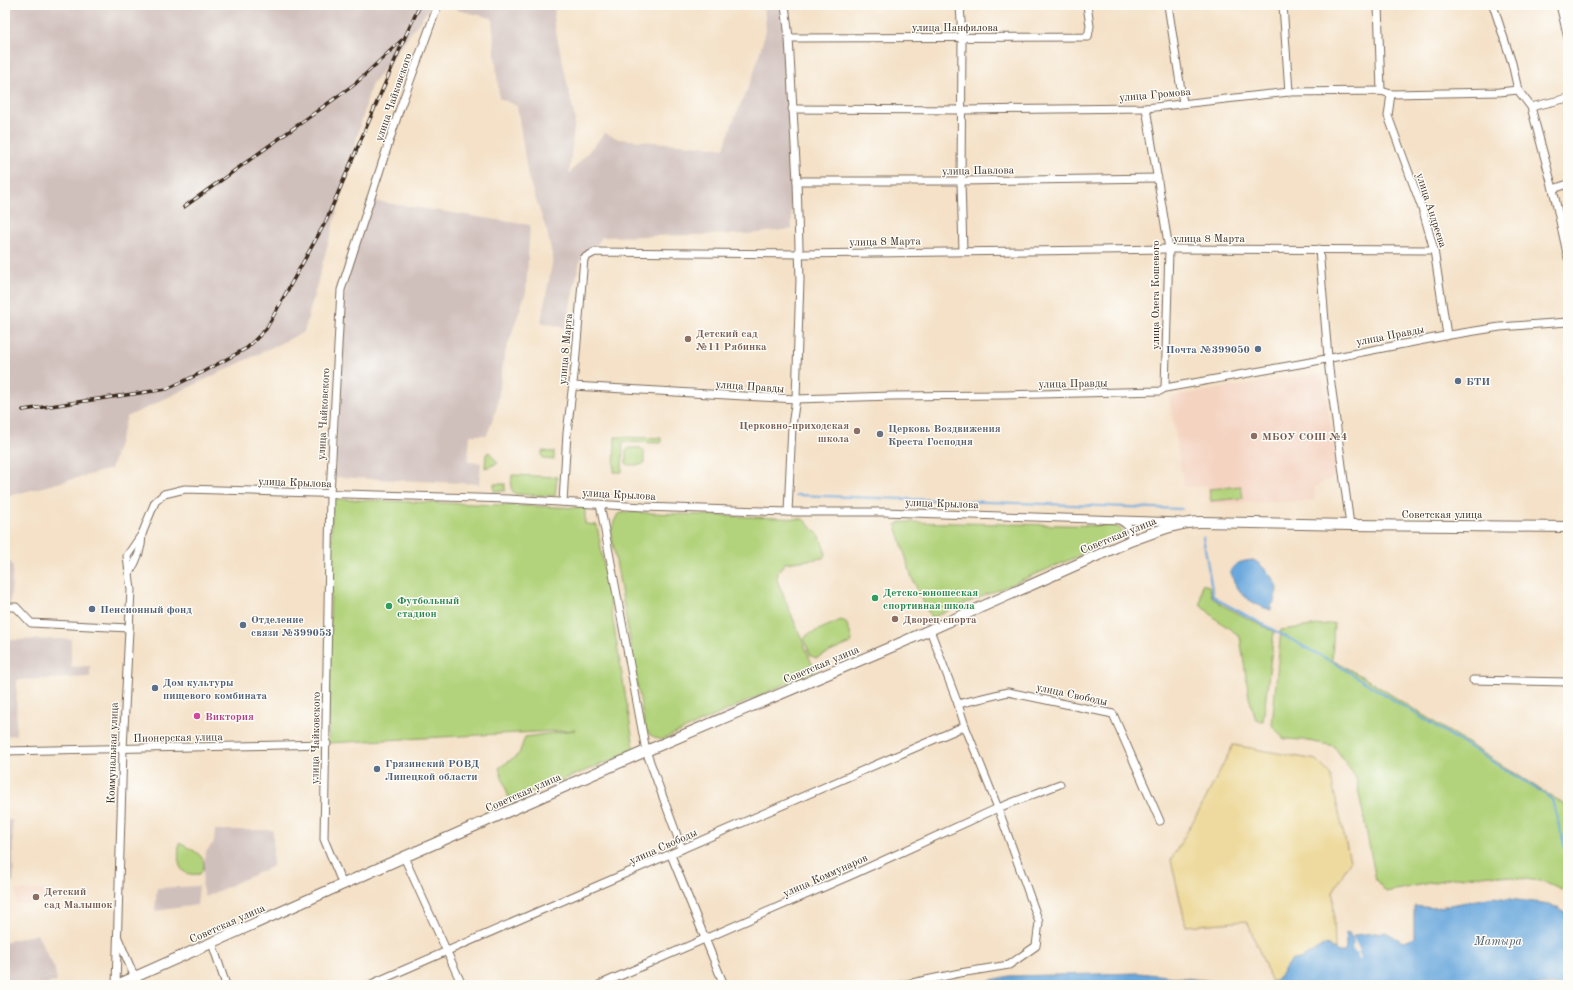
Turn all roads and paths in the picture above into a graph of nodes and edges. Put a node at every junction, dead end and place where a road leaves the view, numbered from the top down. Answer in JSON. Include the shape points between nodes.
{"nodes":[{"id":1,"x":438,"y":5,"type":"edge"},
{"id":2,"x":785,"y":5,"type":"edge"},
{"id":3,"x":960,"y":5,"type":"edge"},
{"id":4,"x":1087,"y":5,"type":"edge"},
{"id":5,"x":1168,"y":5,"type":"edge"},
{"id":6,"x":1283,"y":5,"type":"edge"},
{"id":7,"x":1378,"y":5,"type":"edge"},
{"id":8,"x":1493,"y":5,"type":"edge"},
{"id":9,"x":1560,"y":5,"type":"edge"},
{"id":10,"x":789,"y":38,"type":"junction"},
{"id":11,"x":962,"y":38,"type":"junction"},
{"id":12,"x":1568,"y":38,"type":"edge"},
{"id":13,"x":1518,"y":90,"type":"junction"},
{"id":14,"x":1381,"y":91,"type":"junction"},
{"id":15,"x":1289,"y":92,"type":"junction"},
{"id":16,"x":1391,"y":94,"type":"junction"},
{"id":17,"x":1568,"y":98,"type":"edge"},
{"id":18,"x":1183,"y":103,"type":"junction"},
{"id":19,"x":1146,"y":108,"type":"junction"},
{"id":20,"x":1531,"y":108,"type":"junction"},
{"id":21,"x":792,"y":109,"type":"junction"},
{"id":22,"x":963,"y":110,"type":"junction"},
{"id":23,"x":1158,"y":178,"type":"junction"},
{"id":24,"x":797,"y":181,"type":"junction"},
{"id":25,"x":961,"y":181,"type":"junction"},
{"id":26,"x":1568,"y":184,"type":"edge"},
{"id":27,"x":1553,"y":189,"type":"junction"},
{"id":28,"x":1169,"y":249,"type":"junction"},
{"id":29,"x":1319,"y":250,"type":"junction"},
{"id":30,"x":1434,"y":250,"type":"junction"},
{"id":31,"x":963,"y":251,"type":"junction"},
{"id":32,"x":800,"y":254,"type":"junction"},
{"id":33,"x":1568,"y":258,"type":"edge"},
{"id":34,"x":1568,"y":322,"type":"edge"},
{"id":35,"x":1447,"y":335,"type":"junction"},
{"id":36,"x":1328,"y":358,"type":"junction"},
{"id":37,"x":572,"y":386,"type":"junction"},
{"id":38,"x":1165,"y":388,"type":"junction"},
{"id":39,"x":796,"y":399,"type":"junction"},
{"id":40,"x":330,"y":494,"type":"junction"},
{"id":41,"x":563,"y":502,"type":"junction"},
{"id":42,"x":600,"y":504,"type":"junction"},
{"id":43,"x":788,"y":512,"type":"junction"},
{"id":44,"x":1119,"y":520,"type":"junction"},
{"id":45,"x":1193,"y":522,"type":"junction"},
{"id":46,"x":1350,"y":525,"type":"junction"},
{"id":47,"x":1568,"y":527,"type":"edge"},
{"id":48,"x":142,"y":534,"type":"junction"},
{"id":49,"x":1130,"y":541,"type":"junction"},
{"id":50,"x":130,"y":573,"type":"junction"},
{"id":51,"x":5,"y":606,"type":"edge"},
{"id":52,"x":129,"y":628,"type":"junction"},
{"id":53,"x":930,"y":630,"type":"junction"},
{"id":54,"x":1473,"y":680,"type":"dead end"},
{"id":55,"x":1568,"y":682,"type":"edge"},
{"id":56,"x":958,"y":704,"type":"junction"},
{"id":57,"x":965,"y":726,"type":"junction"},
{"id":58,"x":327,"y":744,"type":"junction"},
{"id":59,"x":123,"y":749,"type":"junction"},
{"id":60,"x":5,"y":751,"type":"edge"},
{"id":61,"x":646,"y":751,"type":"junction"},
{"id":62,"x":1060,"y":784,"type":"dead end"},
{"id":63,"x":998,"y":808,"type":"junction"},
{"id":64,"x":1160,"y":821,"type":"dead end"},
{"id":65,"x":682,"y":849,"type":"junction"},
{"id":66,"x":671,"y":855,"type":"junction"},
{"id":67,"x":404,"y":857,"type":"junction"},
{"id":68,"x":343,"y":885,"type":"junction"},
{"id":69,"x":117,"y":934,"type":"junction"},
{"id":70,"x":706,"y":939,"type":"junction"},
{"id":71,"x":212,"y":942,"type":"junction"},
{"id":72,"x":448,"y":952,"type":"junction"},
{"id":73,"x":136,"y":981,"type":"edge"},
{"id":74,"x":116,"y":985,"type":"edge"},
{"id":75,"x":226,"y":985,"type":"edge"},
{"id":76,"x":369,"y":985,"type":"edge"},
{"id":77,"x":462,"y":985,"type":"edge"},
{"id":78,"x":599,"y":985,"type":"edge"},
{"id":79,"x":724,"y":985,"type":"edge"},
{"id":80,"x":902,"y":985,"type":"edge"}],
"edges":[{"from":1,"to":40,"type":"street","name":"улица Чайковского","via":[[399,111],[341,290]]},
{"from":2,"to":10,"type":"street"},
{"from":3,"to":11,"type":"street"},
{"from":4,"to":11,"type":"street","name":"улица Панфилова","via":[[1090,26],[1088,37]]},
{"from":5,"to":18,"type":"street"},
{"from":6,"to":15,"type":"street"},
{"from":7,"to":14,"type":"street"},
{"from":8,"to":13,"type":"street"},
{"from":9,"to":12,"type":"street"},
{"from":10,"to":11,"type":"street","name":"улица Панфилова"},
{"from":10,"to":21,"type":"street"},
{"from":11,"to":22,"type":"street"},
{"from":13,"to":16,"type":"street","name":"улица Громова"},
{"from":13,"to":20,"type":"street"},
{"from":14,"to":15,"type":"street","name":"улица Громова"},
{"from":14,"to":16,"type":"street","name":"улица Громова"},
{"from":15,"to":18,"type":"street","name":"улица Громова"},
{"from":16,"to":30,"type":"street","name":"улица Андреева","via":[[1388,116],[1423,211]]},
{"from":17,"to":20,"type":"street"},
{"from":18,"to":19,"type":"street","name":"улица Громова"},
{"from":19,"to":22,"type":"street","name":"улица Громова"},
{"from":19,"to":23,"type":"street","name":"улица Олега Кошевого"},
{"from":20,"to":27,"type":"street"},
{"from":21,"to":22,"type":"street","name":"улица Громова"},
{"from":21,"to":24,"type":"street"},
{"from":22,"to":25,"type":"street"},
{"from":23,"to":25,"type":"street","name":"улица Павлова"},
{"from":23,"to":28,"type":"street","name":"улица Олега Кошевого"},
{"from":24,"to":25,"type":"street","name":"улица Павлова"},
{"from":24,"to":32,"type":"street"},
{"from":25,"to":31,"type":"street"},
{"from":26,"to":27,"type":"street"},
{"from":27,"to":33,"type":"street"},
{"from":28,"to":29,"type":"street","name":"улица 8 Марта"},
{"from":28,"to":31,"type":"street","name":"улица 8 Марта"},
{"from":28,"to":38,"type":"street","name":"улица Олега Кошевого"},
{"from":29,"to":30,"type":"street","name":"улица 8 Марта"},
{"from":29,"to":36,"type":"street"},
{"from":30,"to":35,"type":"street","name":"улица Андреева"},
{"from":31,"to":32,"type":"street","name":"улица 8 Марта"},
{"from":32,"to":37,"type":"street","name":"улица 8 Марта","via":[[588,254],[584,258]]},
{"from":32,"to":39,"type":"street"},
{"from":34,"to":35,"type":"street","name":"улица Правды","via":[[1500,327]]},
{"from":35,"to":36,"type":"street","name":"улица Правды"},
{"from":36,"to":38,"type":"street","name":"улица Правды"},
{"from":36,"to":46,"type":"street"},
{"from":37,"to":39,"type":"street","name":"улица Правды"},
{"from":37,"to":41,"type":"street","name":"улица 8 Марта","via":[[566,433]]},
{"from":38,"to":39,"type":"street","name":"улица Правды","via":[[1160,391]]},
{"from":39,"to":43,"type":"street","via":[[792,426]]},
{"from":40,"to":41,"type":"street","name":"улица Крылова"},
{"from":40,"to":48,"type":"street","name":"улица Крылова","via":[[185,489],[164,494],[155,502]]},
{"from":40,"to":58,"type":"street","name":"улица Чайковского"},
{"from":41,"to":42,"type":"street","name":"улица Крылова"},
{"from":42,"to":43,"type":"street","name":"улица Крылова"},
{"from":42,"to":61,"type":"street"},
{"from":43,"to":44,"type":"street","name":"улица Крылова","via":[[884,512]]},
{"from":44,"to":45,"type":"street","name":"улица Крылова"},
{"from":44,"to":49,"type":"street","via":[[1130,529]]},
{"from":45,"to":46,"type":"main road","name":"Советская улица"},
{"from":45,"to":49,"type":"main road","name":"Советская улица","via":[[1162,529]]},
{"from":46,"to":47,"type":"main road","name":"Советская улица"},
{"from":48,"to":50,"type":"street","name":"Коммунальная улица","via":[[142,547]]},
{"from":48,"to":50,"type":"street","name":"Коммунальная улица","via":[[127,556]]},
{"from":49,"to":53,"type":"main road","name":"Советская улица"},
{"from":50,"to":52,"type":"street","name":"Коммунальная улица"},
{"from":51,"to":52,"type":"street","via":[[16,607],[31,623]]},
{"from":52,"to":59,"type":"street","name":"Коммунальная улица"},
{"from":53,"to":56,"type":"street"},
{"from":53,"to":61,"type":"main road","name":"Советская улица"},
{"from":54,"to":55,"type":"street"},
{"from":56,"to":57,"type":"street"},
{"from":56,"to":64,"type":"street","name":"улица Свободы","via":[[1008,692],[1113,714]]},
{"from":57,"to":63,"type":"street"},
{"from":57,"to":65,"type":"street","name":"улица Свободы"},
{"from":58,"to":59,"type":"street","name":"Пионерская улица"},
{"from":58,"to":68,"type":"street","name":"улица Чайковского","via":[[324,839]]},
{"from":59,"to":60,"type":"street","name":"Пионерская улица"},
{"from":59,"to":69,"type":"street","name":"Коммунальная улица"},
{"from":61,"to":65,"type":"street"},
{"from":61,"to":67,"type":"main road","name":"Советская улица"},
{"from":62,"to":63,"type":"street","name":"улица Коммунаров"},
{"from":63,"to":70,"type":"street","name":"улица Коммунаров"},
{"from":63,"to":80,"type":"street","via":[[1039,922],[1036,946],[1010,965]]},
{"from":65,"to":66,"type":"street","name":"улица Свободы"},
{"from":66,"to":70,"type":"street"},
{"from":66,"to":72,"type":"street","name":"улица Свободы"},
{"from":67,"to":68,"type":"main road","name":"Советская улица"},
{"from":67,"to":72,"type":"street"},
{"from":68,"to":71,"type":"main road","name":"Советская улица"},
{"from":69,"to":73,"type":"street","name":"Коммунальная улица"},
{"from":69,"to":74,"type":"street","name":"Коммунальная улица"},
{"from":70,"to":78,"type":"street","name":"улица Коммунаров"},
{"from":70,"to":79,"type":"street"},
{"from":71,"to":73,"type":"main road","name":"Советская улица"},
{"from":71,"to":75,"type":"street"},
{"from":72,"to":76,"type":"street","name":"улица Свободы"},
{"from":72,"to":77,"type":"street"},
{"from":73,"to":74,"type":"main road","name":"Советская улица"}]}
